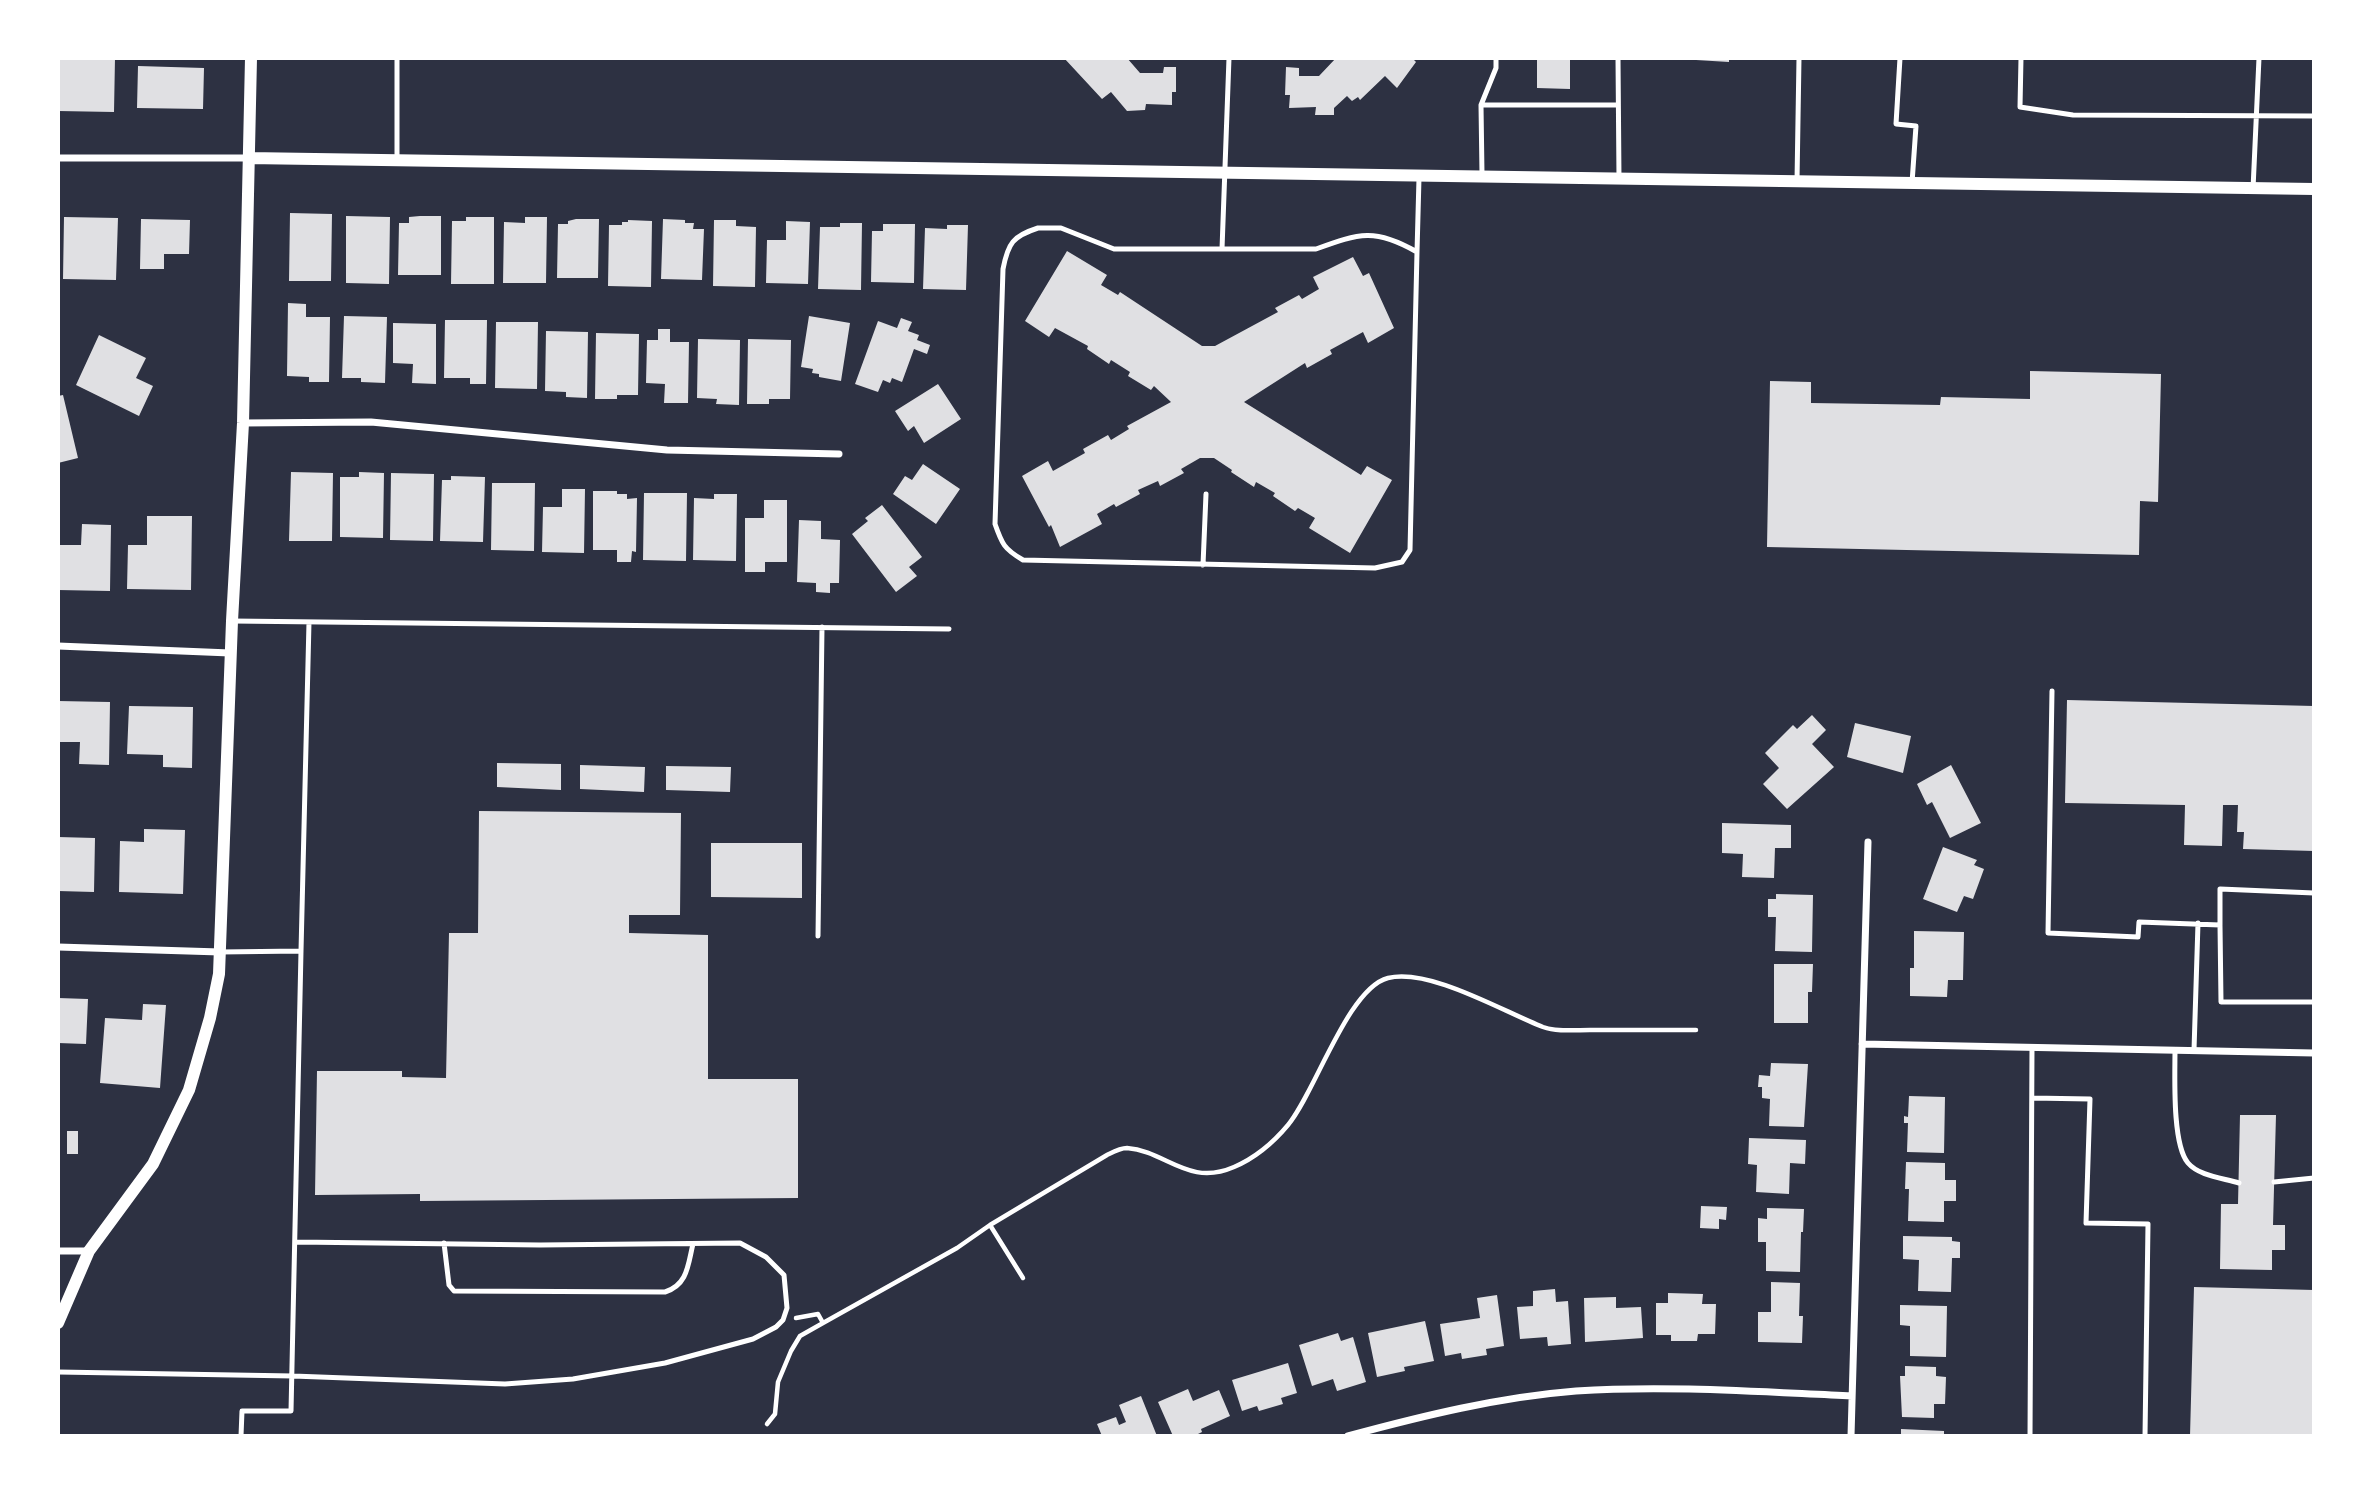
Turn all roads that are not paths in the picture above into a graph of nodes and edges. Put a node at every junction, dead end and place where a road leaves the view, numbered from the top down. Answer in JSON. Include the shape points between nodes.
{"nodes":[{"id":1,"x":250,"y":58,"type":"edge"},
{"id":2,"x":397,"y":58,"type":"edge"},
{"id":3,"x":1229,"y":58,"type":"edge"},
{"id":4,"x":1496,"y":58,"type":"edge"},
{"id":5,"x":1618,"y":58,"type":"edge"},
{"id":6,"x":1799,"y":58,"type":"edge"},
{"id":7,"x":1900,"y":58,"type":"edge"},
{"id":8,"x":2021,"y":58,"type":"edge"},
{"id":9,"x":2259,"y":58,"type":"edge"},
{"id":10,"x":1481,"y":105,"type":"junction"},
{"id":11,"x":1618,"y":105,"type":"junction"},
{"id":12,"x":2314,"y":116,"type":"edge"},
{"id":13,"x":2256,"y":117,"type":"junction"},
{"id":14,"x":58,"y":158,"type":"edge"},
{"id":15,"x":248,"y":158,"type":"junction"},
{"id":16,"x":397,"y":160,"type":"junction"},
{"id":17,"x":1225,"y":173,"type":"junction"},
{"id":18,"x":1419,"y":176,"type":"junction"},
{"id":19,"x":1482,"y":177,"type":"junction"},
{"id":20,"x":1619,"y":179,"type":"junction"},
{"id":21,"x":1797,"y":181,"type":"junction"},
{"id":22,"x":1912,"y":184,"type":"junction"},
{"id":23,"x":2253,"y":188,"type":"junction"},
{"id":24,"x":2314,"y":189,"type":"edge"},
{"id":25,"x":1222,"y":249,"type":"junction"},
{"id":26,"x":1417,"y":251,"type":"junction"},
{"id":27,"x":243,"y":423,"type":"junction"},
{"id":28,"x":839,"y":454,"type":"dead end"},
{"id":29,"x":1206,"y":494,"type":"dead end"},
{"id":30,"x":1203,"y":565,"type":"junction"},
{"id":31,"x":232,"y":621,"type":"junction"},
{"id":32,"x":309,"y":622,"type":"junction"},
{"id":33,"x":822,"y":628,"type":"junction"},
{"id":34,"x":949,"y":629,"type":"dead end"},
{"id":35,"x":58,"y":646,"type":"edge"},
{"id":36,"x":230,"y":653,"type":"junction"},
{"id":37,"x":2052,"y":691,"type":"dead end"},
{"id":38,"x":1868,"y":842,"type":"dead end"},
{"id":39,"x":2314,"y":893,"type":"edge"},
{"id":40,"x":2198,"y":923,"type":"junction"},
{"id":41,"x":2220,"y":925,"type":"junction"},
{"id":42,"x":818,"y":936,"type":"dead end"},
{"id":43,"x":58,"y":947,"type":"edge"},
{"id":44,"x":301,"y":951,"type":"junction"},
{"id":45,"x":220,"y":952,"type":"junction"},
{"id":46,"x":2314,"y":1002,"type":"edge"},
{"id":47,"x":1862,"y":1044,"type":"junction"},
{"id":48,"x":2032,"y":1047,"type":"junction"},
{"id":49,"x":2175,"y":1050,"type":"junction"},
{"id":50,"x":2194,"y":1051,"type":"junction"},
{"id":51,"x":2314,"y":1053,"type":"edge"},
{"id":52,"x":2032,"y":1098,"type":"junction"},
{"id":53,"x":2314,"y":1178,"type":"edge"},
{"id":54,"x":2274,"y":1182,"type":"dead end"},
{"id":55,"x":2239,"y":1183,"type":"dead end"},
{"id":56,"x":296,"y":1242,"type":"junction"},
{"id":57,"x":444,"y":1243,"type":"junction"},
{"id":58,"x":693,"y":1244,"type":"junction"},
{"id":59,"x":58,"y":1251,"type":"edge"},
{"id":60,"x":89,"y":1251,"type":"junction"},
{"id":61,"x":58,"y":1324,"type":"edge"},
{"id":62,"x":58,"y":1372,"type":"edge"},
{"id":63,"x":293,"y":1376,"type":"junction"},
{"id":64,"x":1852,"y":1396,"type":"junction"},
{"id":65,"x":241,"y":1436,"type":"edge"},
{"id":66,"x":1348,"y":1436,"type":"edge"},
{"id":67,"x":1851,"y":1436,"type":"edge"},
{"id":68,"x":2030,"y":1436,"type":"edge"},
{"id":69,"x":2145,"y":1436,"type":"edge"}],
"edges":[{"from":1,"to":15,"type":"street"},
{"from":2,"to":16,"type":"lane"},
{"from":3,"to":17,"type":"lane"},
{"from":4,"to":10,"type":"lane"},
{"from":5,"to":11,"type":"lane"},
{"from":6,"to":21,"type":"lane"},
{"from":7,"to":22,"type":"lane","via":[[1896,124],[1916,126]]},
{"from":8,"to":13,"type":"lane","via":[[2020,107],[2073,115]]},
{"from":9,"to":13,"type":"lane"},
{"from":10,"to":11,"type":"lane"},
{"from":10,"to":19,"type":"lane"},
{"from":11,"to":20,"type":"lane"},
{"from":12,"to":13,"type":"lane"},
{"from":13,"to":23,"type":"lane"},
{"from":14,"to":15,"type":"street"},
{"from":15,"to":16,"type":"street"},
{"from":15,"to":27,"type":"street"},
{"from":16,"to":17,"type":"street"},
{"from":17,"to":18,"type":"street"},
{"from":17,"to":25,"type":"lane"},
{"from":18,"to":19,"type":"street"},
{"from":18,"to":26,"type":"lane"},
{"from":19,"to":20,"type":"street"},
{"from":20,"to":21,"type":"street"},
{"from":21,"to":22,"type":"street"},
{"from":22,"to":23,"type":"street"},
{"from":23,"to":24,"type":"street"},
{"from":25,"to":26,"type":"lane","via":[[1317,249],[1371,234],[1395,239]]},
{"from":25,"to":30,"type":"lane","via":[[1114,249],[1062,228],[1038,229],[1019,235],[1007,250],[1003,269],[995,524],[1007,551],[1023,560]]},
{"from":26,"to":30,"type":"lane","via":[[1410,550],[1402,562],[1375,569]]},
{"from":27,"to":28,"type":"street","via":[[371,422],[667,450]]},
{"from":27,"to":31,"type":"street"},
{"from":29,"to":30,"type":"lane"},
{"from":31,"to":32,"type":"lane"},
{"from":31,"to":36,"type":"street"},
{"from":32,"to":33,"type":"lane"},
{"from":32,"to":44,"type":"lane"},
{"from":33,"to":34,"type":"lane"},
{"from":33,"to":42,"type":"lane"},
{"from":35,"to":36,"type":"street"},
{"from":36,"to":45,"type":"street"},
{"from":37,"to":40,"type":"lane","via":[[2048,933],[2138,937],[2139,922]]},
{"from":38,"to":47,"type":"street"},
{"from":39,"to":41,"type":"lane","via":[[2220,889]]},
{"from":40,"to":41,"type":"lane"},
{"from":40,"to":50,"type":"lane"},
{"from":41,"to":46,"type":"lane","via":[[2221,1002]]},
{"from":43,"to":45,"type":"street"},
{"from":44,"to":45,"type":"lane"},
{"from":44,"to":56,"type":"lane"},
{"from":45,"to":60,"type":"street","via":[[210,1018],[189,1090],[153,1164]]},
{"from":47,"to":48,"type":"street"},
{"from":47,"to":64,"type":"street"},
{"from":48,"to":49,"type":"street"},
{"from":48,"to":52,"type":"lane"},
{"from":49,"to":50,"type":"street"},
{"from":49,"to":55,"type":"lane","via":[[2183,1154],[2189,1165],[2204,1173]]},
{"from":50,"to":51,"type":"street"},
{"from":52,"to":68,"type":"lane"},
{"from":52,"to":69,"type":"lane","via":[[2090,1099],[2086,1223],[2148,1224]]},
{"from":53,"to":54,"type":"lane"},
{"from":56,"to":57,"type":"lane"},
{"from":56,"to":63,"type":"lane"},
{"from":57,"to":58,"type":"lane"},
{"from":57,"to":58,"type":"lane","via":[[449,1285],[454,1291],[612,1292],[675,1289],[684,1281]]},
{"from":58,"to":63,"type":"lane","via":[[740,1243],[766,1257],[784,1275],[787,1308],[783,1320],[753,1339],[665,1363],[573,1379],[505,1384]]},
{"from":59,"to":60,"type":"street"},
{"from":60,"to":61,"type":"street"},
{"from":62,"to":63,"type":"lane"},
{"from":63,"to":65,"type":"lane","via":[[291,1411],[242,1411]]},
{"from":64,"to":66,"type":"street","via":[[1672,1389],[1575,1391],[1442,1410]]},
{"from":64,"to":67,"type":"street"}]}
